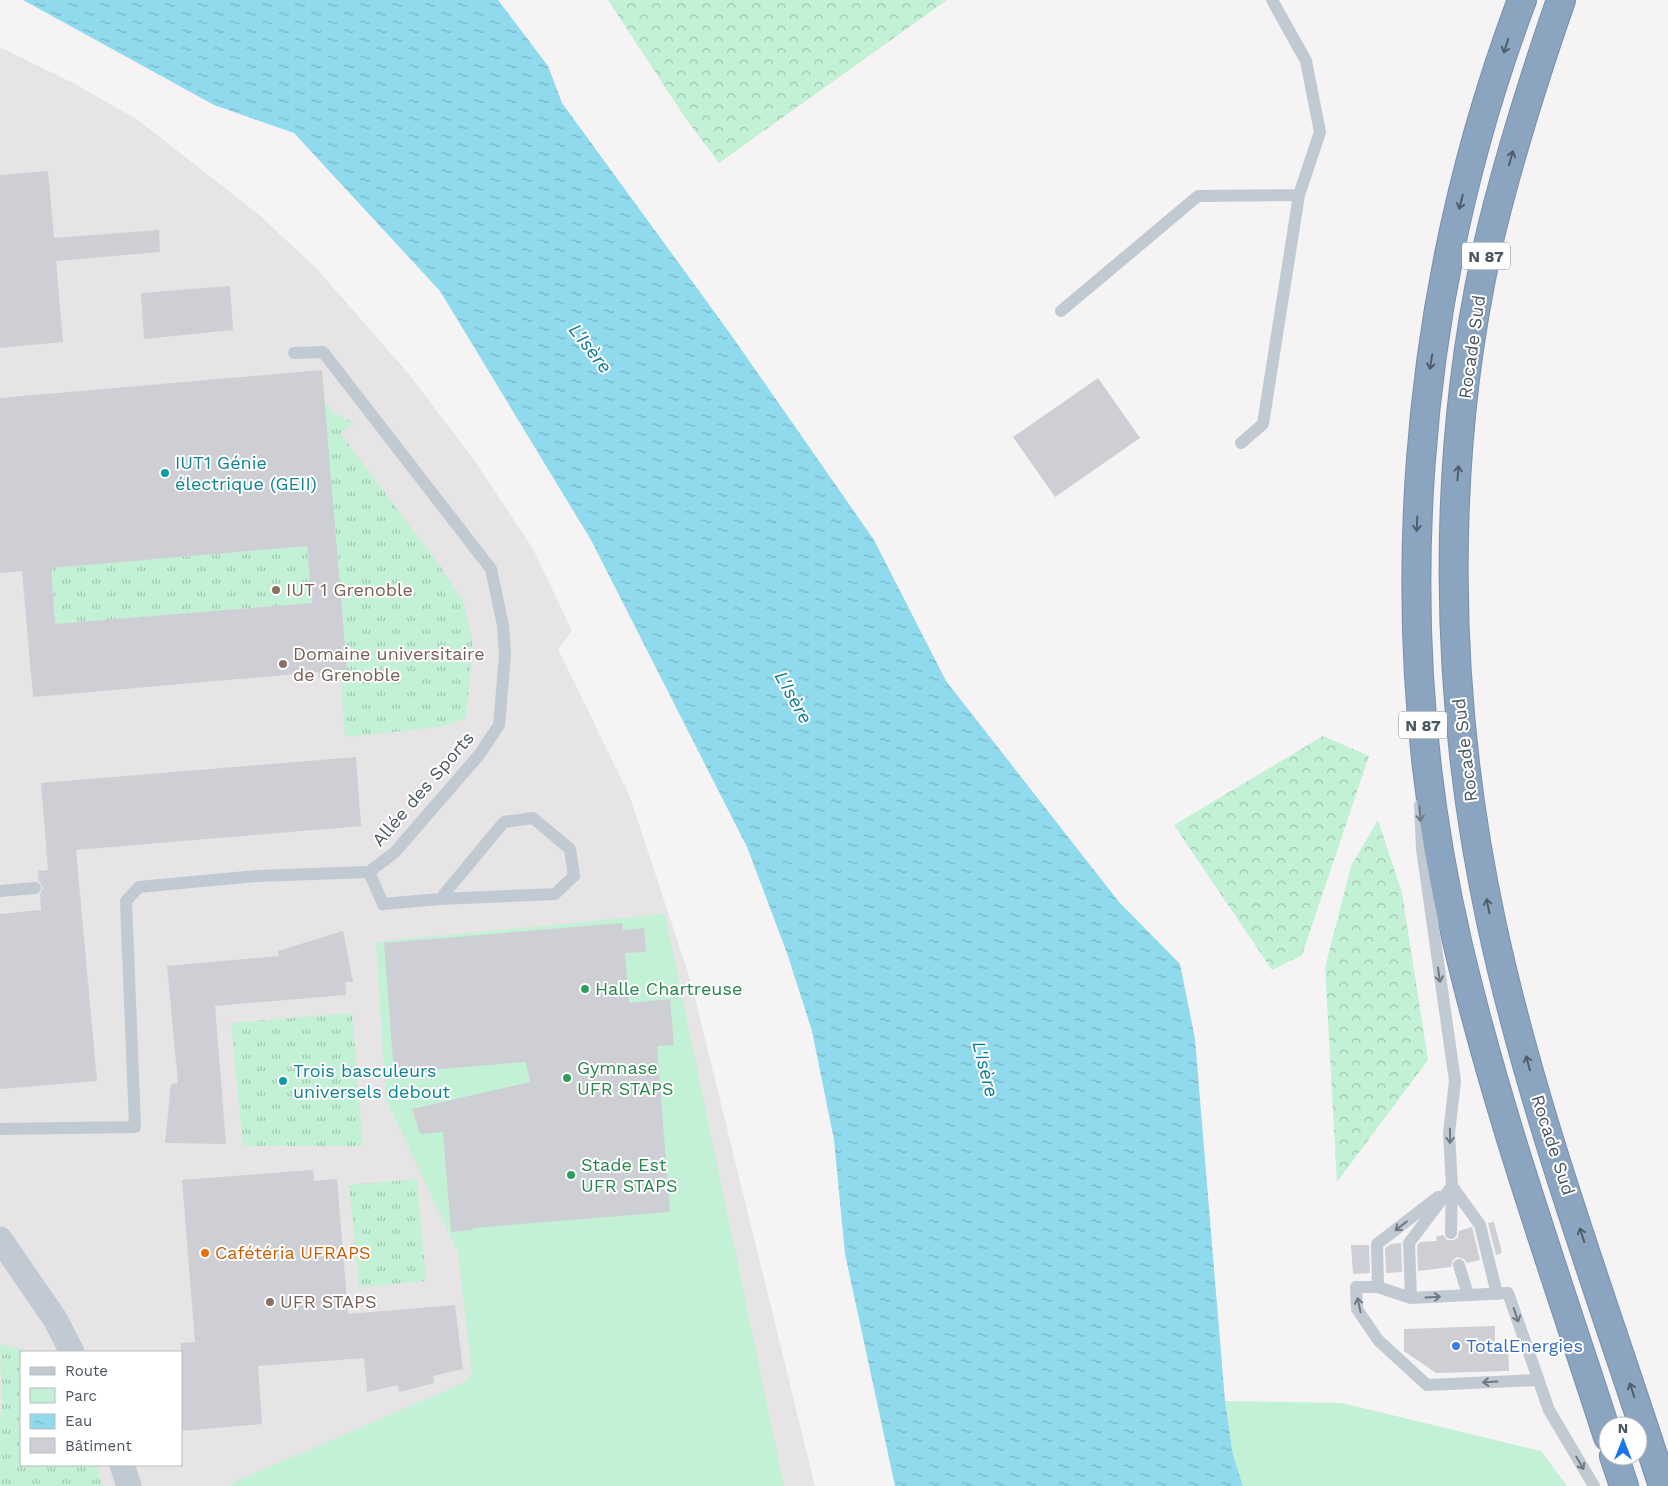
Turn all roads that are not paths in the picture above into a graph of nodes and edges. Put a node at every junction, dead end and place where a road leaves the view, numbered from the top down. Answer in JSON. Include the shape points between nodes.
{"nodes":[{"id":1,"x":1272,"y":0,"type":"edge"},
{"id":2,"x":1522,"y":0,"type":"edge"},
{"id":3,"x":1562,"y":0,"type":"edge"},
{"id":4,"x":1299,"y":195,"type":"junction"},
{"id":5,"x":1061,"y":310,"type":"dead end"},
{"id":6,"x":294,"y":353,"type":"dead end"},
{"id":7,"x":1241,"y":443,"type":"dead end"},
{"id":8,"x":1419,"y":678,"type":"junction"},
{"id":9,"x":369,"y":872,"type":"junction"},
{"id":10,"x":35,"y":888,"type":"dead end"},
{"id":11,"x":0,"y":891,"type":"edge"},
{"id":12,"x":440,"y":898,"type":"junction"},
{"id":13,"x":0,"y":1129,"type":"edge"},
{"id":14,"x":1452,"y":1186,"type":"junction"},
{"id":15,"x":1451,"y":1233,"type":"dead end"},
{"id":16,"x":0,"y":1238,"type":"edge"},
{"id":17,"x":1459,"y":1265,"type":"dead end"},
{"id":18,"x":1378,"y":1286,"type":"junction"},
{"id":19,"x":1497,"y":1294,"type":"junction"},
{"id":20,"x":1468,"y":1295,"type":"junction"},
{"id":21,"x":1411,"y":1298,"type":"junction"},
{"id":22,"x":71,"y":1351,"type":"edge"},
{"id":23,"x":1538,"y":1380,"type":"junction"},
{"id":24,"x":1601,"y":1416,"type":"edge"},
{"id":25,"x":122,"y":1466,"type":"edge"},
{"id":26,"x":1617,"y":1466,"type":"edge"},
{"id":27,"x":129,"y":1486,"type":"edge"},
{"id":28,"x":1594,"y":1486,"type":"edge"},
{"id":29,"x":1624,"y":1486,"type":"edge"},
{"id":30,"x":1663,"y":1486,"type":"edge"}],
"edges":[{"from":1,"to":4,"type":"lane","via":[[1306,61],[1320,132]]},
{"from":2,"to":8,"type":"highway","name":"Rocade Sud","number":"N 87","one_way":true,"via":[[1469,169],[1446,270],[1434,346],[1424,423],[1417,524]]},
{"from":30,"to":3,"type":"highway","name":"Rocade Sud","number":"N 87","one_way":true,"via":[[1548,1130],[1503,971],[1481,871],[1458,705],[1455,522],[1471,345],[1492,228],[1508,167]]},
{"from":4,"to":5,"type":"lane","via":[[1198,196]]},
{"from":4,"to":7,"type":"lane","via":[[1263,424]]},
{"from":6,"to":9,"type":"lane","name":"Allée des Sports","via":[[323,352],[413,466],[491,569],[503,625],[505,655],[499,725],[479,755],[395,852]]},
{"from":8,"to":14,"type":"lane","one_way":true,"via":[[1418,781],[1422,849],[1455,1081],[1449,1133]]},
{"from":8,"to":24,"type":"highway","name":"Rocade Sud","number":"N 87","via":[[1438,838],[1457,939],[1499,1096]]},
{"from":9,"to":12,"type":"lane","via":[[383,904]]},
{"from":9,"to":13,"type":"lane","via":[[257,876],[139,888],[126,901],[135,1127]]},
{"from":10,"to":11,"type":"lane"},
{"from":12,"to":12,"type":"lane","via":[[555,894],[574,876],[570,849],[533,818],[504,822]]},
{"from":14,"to":15,"type":"lane"},
{"from":14,"to":18,"type":"lane","one_way":true,"via":[[1377,1244]]},
{"from":14,"to":19,"type":"lane","via":[[1480,1225]]},
{"from":14,"to":21,"type":"lane","via":[[1408,1243]]},
{"from":16,"to":22,"type":"street","via":[[55,1319]]},
{"from":17,"to":20,"type":"lane"},
{"from":18,"to":21,"type":"lane"},
{"from":23,"to":18,"type":"lane","one_way":true,"via":[[1427,1385],[1378,1340],[1357,1310],[1356,1287]]},
{"from":19,"to":20,"type":"lane"},
{"from":19,"to":23,"type":"lane","one_way":true,"via":[[1508,1293]]},
{"from":21,"to":20,"type":"lane","one_way":true},
{"from":23,"to":28,"type":"lane","one_way":true,"via":[[1549,1410]]},
{"from":25,"to":27,"type":"street"},
{"from":26,"to":29,"type":"highway"}]}
